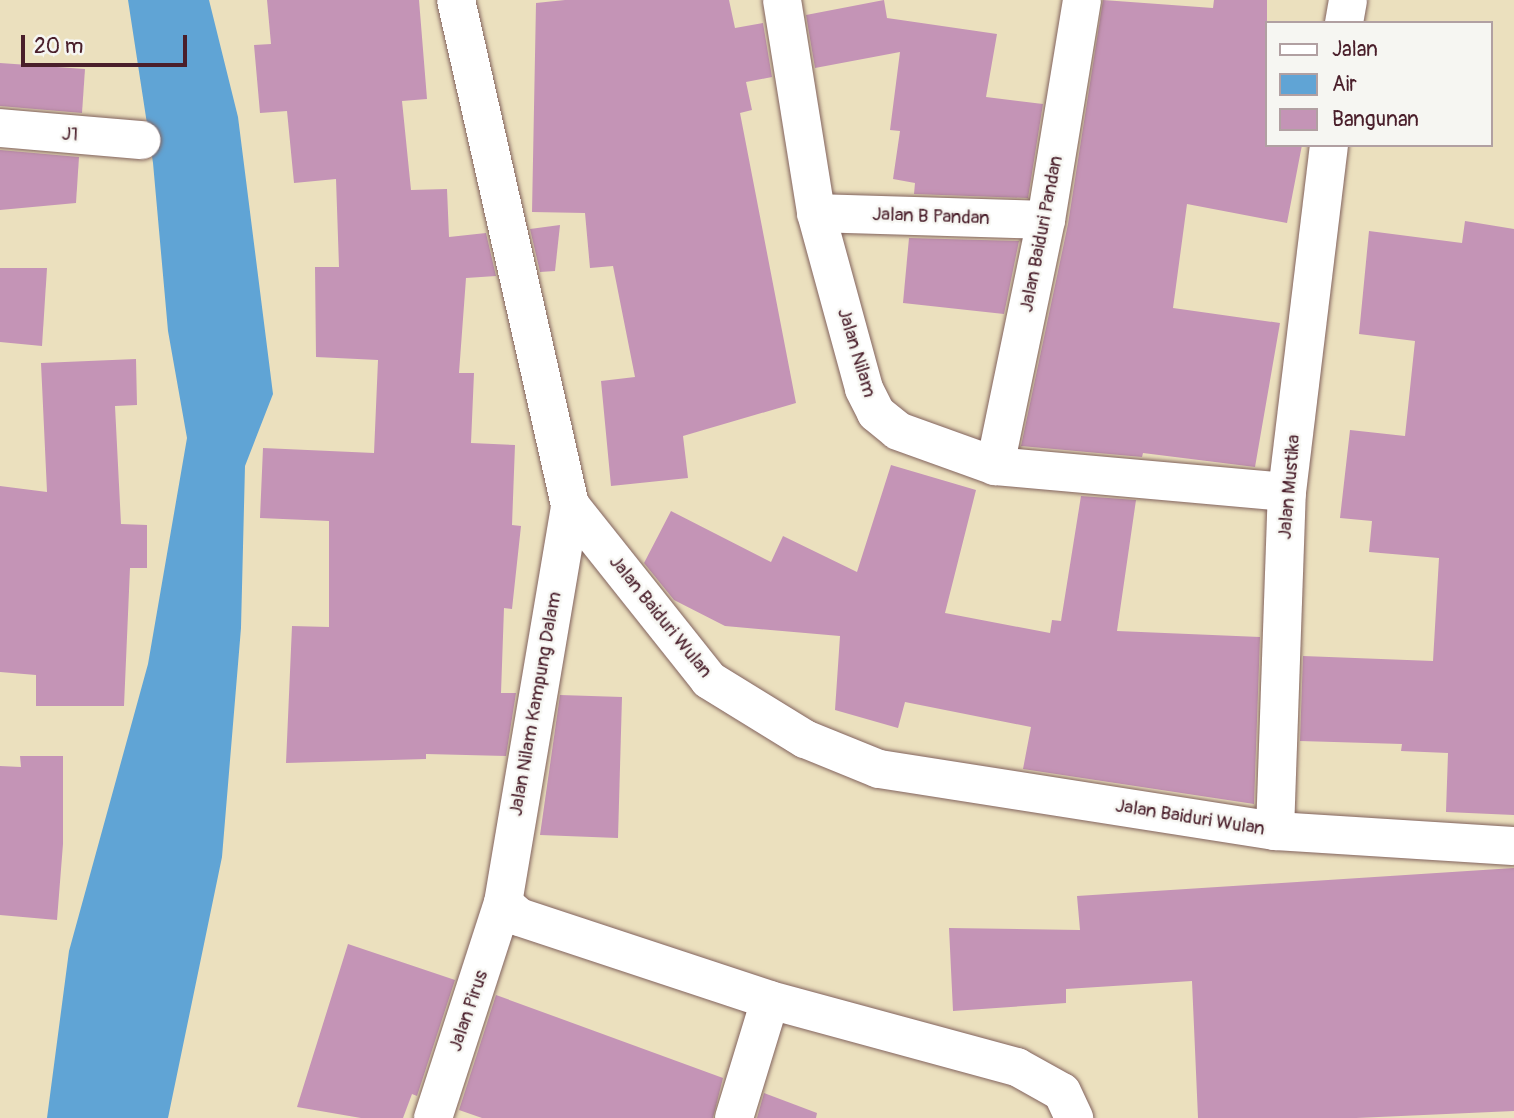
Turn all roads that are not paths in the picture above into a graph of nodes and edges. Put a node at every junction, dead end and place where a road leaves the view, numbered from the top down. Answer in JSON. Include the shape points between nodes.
{"nodes":[{"id":1,"x":456,"y":0,"type":"edge"},
{"id":2,"x":782,"y":0,"type":"edge"},
{"id":3,"x":1082,"y":0,"type":"edge"},
{"id":4,"x":1348,"y":0,"type":"edge"},
{"id":5,"x":1344,"y":21,"type":"edge"},
{"id":6,"x":0,"y":128,"type":"edge"},
{"id":7,"x":141,"y":140,"type":"dead end"},
{"id":8,"x":1329,"y":147,"type":"edge"},
{"id":9,"x":816,"y":213,"type":"junction"},
{"id":10,"x":1046,"y":220,"type":"junction"},
{"id":11,"x":995,"y":467,"type":"junction"},
{"id":12,"x":1287,"y":492,"type":"junction"},
{"id":13,"x":570,"y":505,"type":"junction"},
{"id":14,"x":1275,"y":831,"type":"junction"},
{"id":15,"x":1514,"y":846,"type":"edge"},
{"id":16,"x":503,"y":904,"type":"junction"},
{"id":17,"x":770,"y":1000,"type":"junction"},
{"id":18,"x":433,"y":1118,"type":"edge"},
{"id":19,"x":734,"y":1118,"type":"edge"},
{"id":20,"x":1074,"y":1118,"type":"edge"}],
"edges":[{"from":1,"to":13,"type":"street","name":"Jalan Baiduri Wulan"},
{"from":2,"to":9,"type":"street","name":"Jalan Nilam"},
{"from":3,"to":10,"type":"street","name":"Jalan Baiduri Pandan"},
{"from":4,"to":5,"type":"street"},
{"from":6,"to":7,"type":"street","name":"J1"},
{"from":8,"to":12,"type":"street","name":"Jalan Mustika"},
{"from":9,"to":10,"type":"street","name":"Jalan B Pandan"},
{"from":9,"to":11,"type":"street","name":"Jalan Nilam","via":[[864,389],[876,413],[898,431]]},
{"from":10,"to":11,"type":"street","name":"Jalan Baiduri Pandan"},
{"from":11,"to":12,"type":"street","name":"Jalan Nilam"},
{"from":12,"to":14,"type":"street","name":"Jalan Mustika"},
{"from":13,"to":14,"type":"street","name":"Jalan Baiduri Wulan","via":[[709,680],[805,739],[879,769]]},
{"from":13,"to":16,"type":"street","name":"Jalan Nilam Kampung Dalam"},
{"from":14,"to":15,"type":"street","name":"Jalan Baiduri Wulan"},
{"from":16,"to":17,"type":"street","via":[[519,917]]},
{"from":16,"to":18,"type":"street","name":"Jalan Pirus"},
{"from":17,"to":19,"type":"street"},
{"from":17,"to":20,"type":"street","via":[[1017,1067],[1062,1092]]}]}
